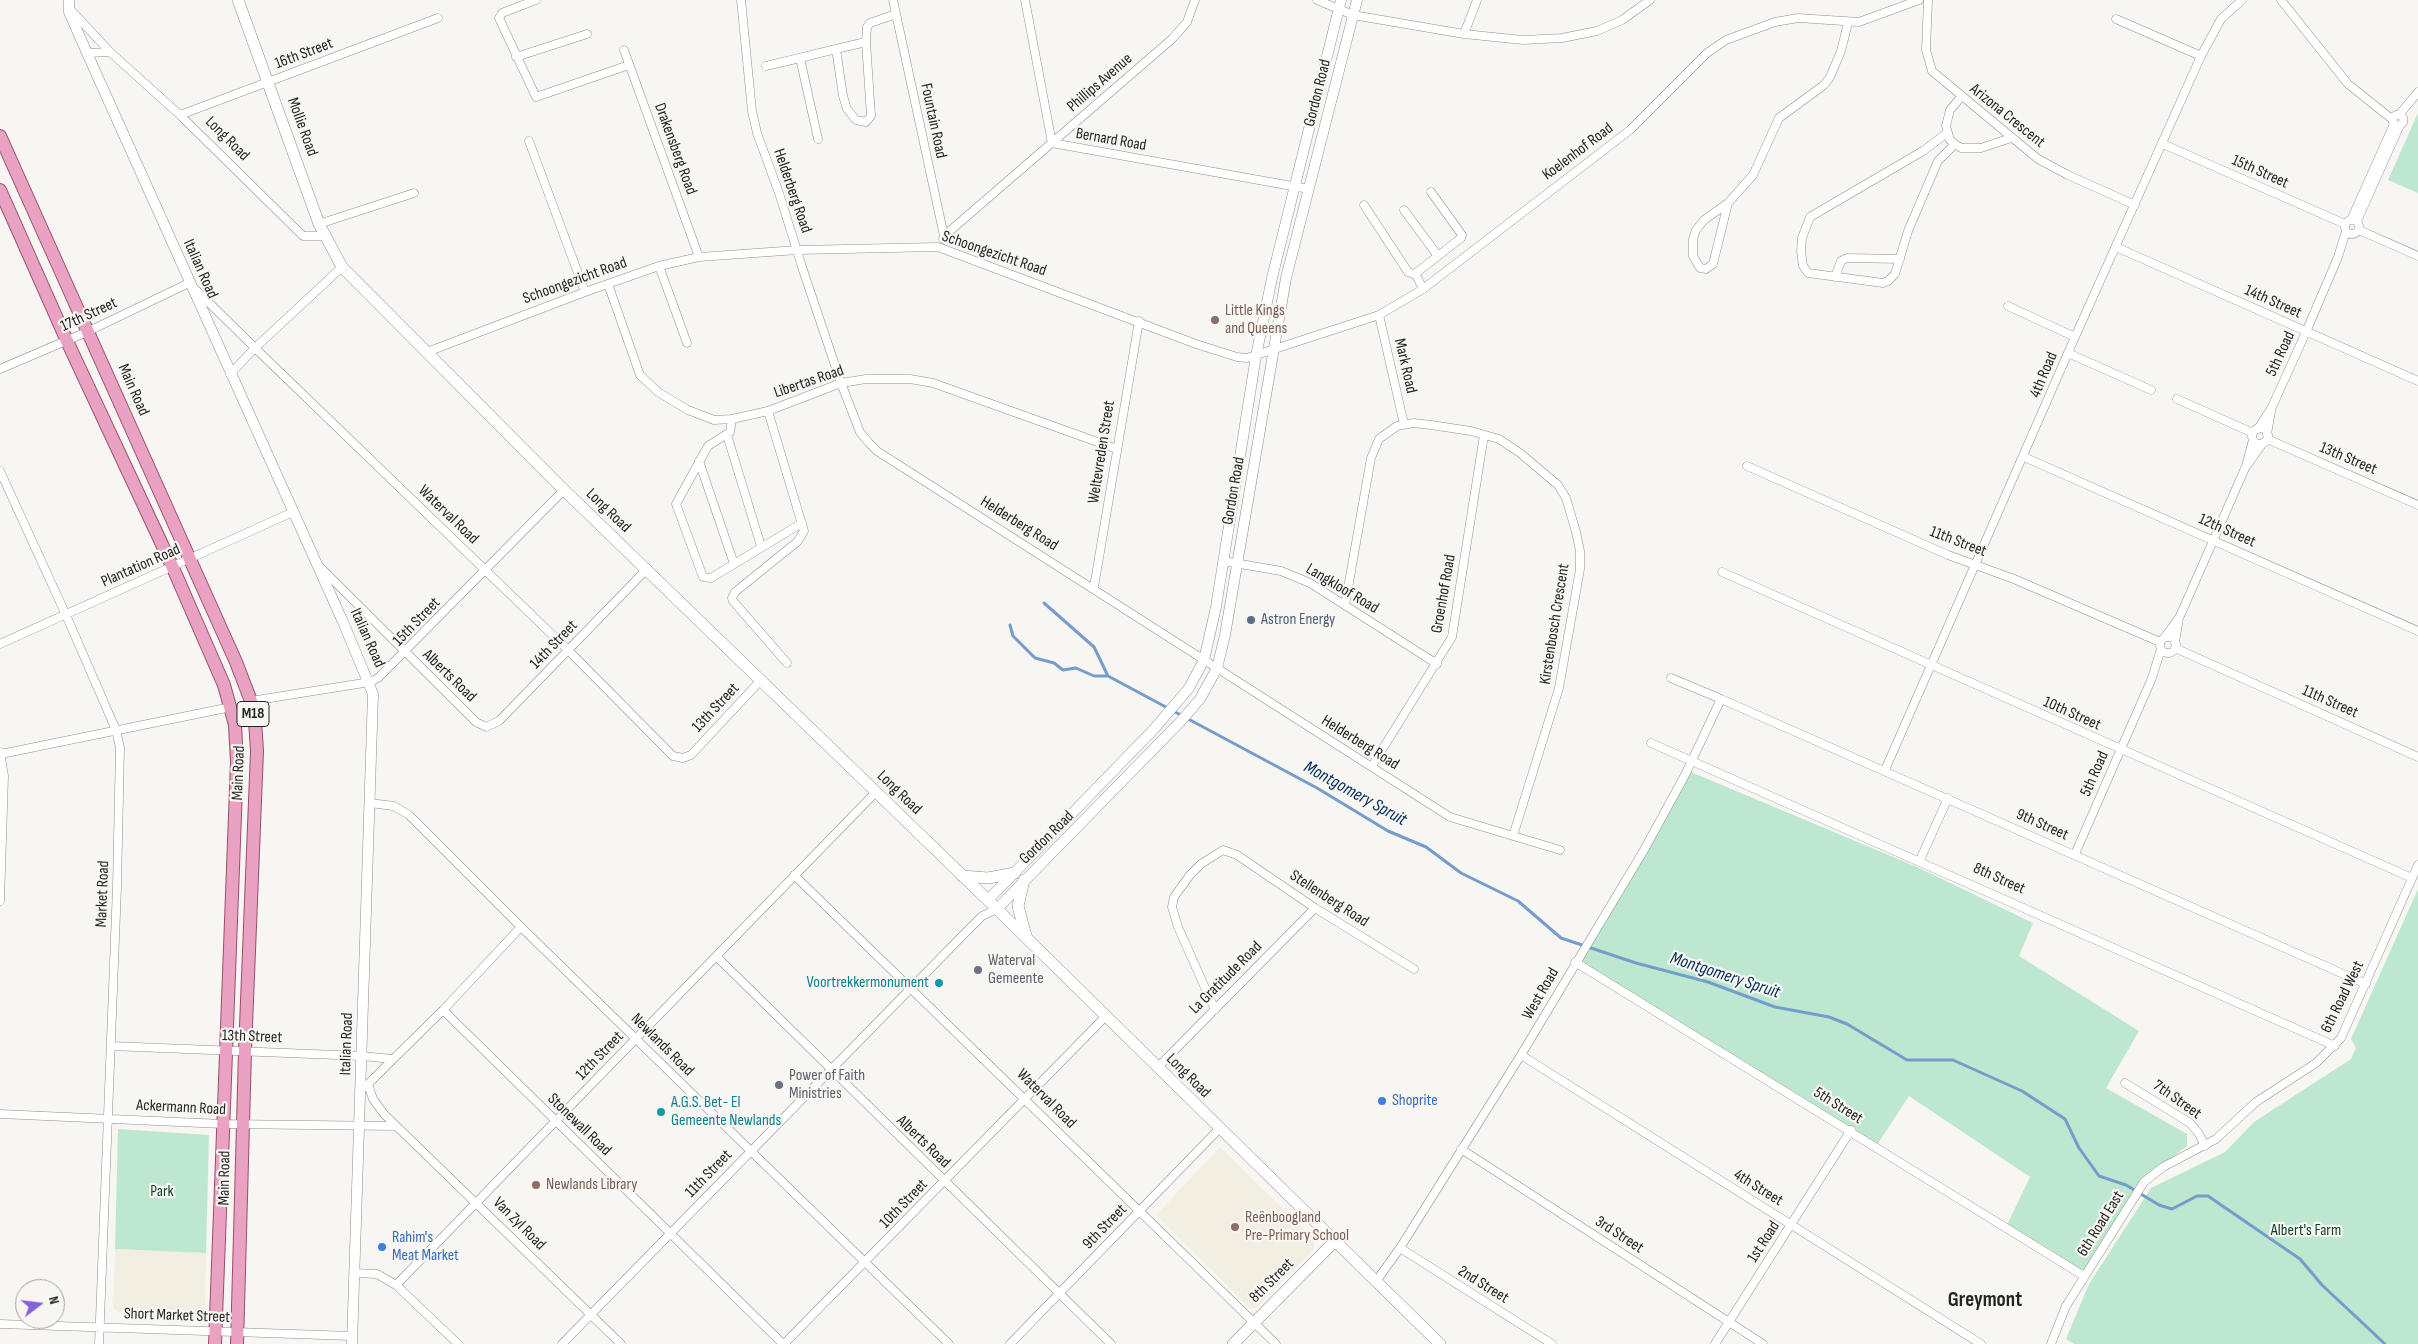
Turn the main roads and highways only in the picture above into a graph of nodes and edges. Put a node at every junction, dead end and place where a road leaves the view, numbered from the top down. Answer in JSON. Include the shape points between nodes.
{"nodes":[{"id":1,"x":238,"y":0,"type":"edge"},
{"id":2,"x":0,"y":136,"type":"edge"},
{"id":3,"x":0,"y":190,"type":"edge"},
{"id":4,"x":340,"y":265,"type":"joint"},
{"id":5,"x":962,"y":876,"type":"junction"},
{"id":6,"x":1028,"y":941,"type":"junction"},
{"id":7,"x":1335,"y":1241,"type":"junction"},
{"id":8,"x":215,"y":1338,"type":"edge"},
{"id":9,"x":237,"y":1338,"type":"edge"},
{"id":10,"x":1233,"y":1344,"type":"edge"},
{"id":11,"x":1440,"y":1344,"type":"edge"}],
"edges":[{"from":1,"to":4,"type":"main road","name":"Mollie Road","via":[[319,224]]},
{"from":2,"to":9,"type":"main road","name":"Main Road","number":"M18","via":[[240,671],[255,720]]},
{"from":3,"to":8,"type":"main road","name":"Main Road","number":"M18","via":[[173,568],[231,707],[235,725],[237,762]]},
{"from":4,"to":5,"type":"main road","name":"Long Road","via":[[564,490]]},
{"from":5,"to":6,"type":"main road","name":"Long Road"},
{"from":5,"to":6,"type":"main road","via":[[1019,877],[1018,906]]},
{"from":6,"to":7,"type":"main road","name":"Long Road"},
{"from":7,"to":10,"type":"main road","name":"8th Street"},
{"from":7,"to":11,"type":"main road","name":"Long Road"}]}
